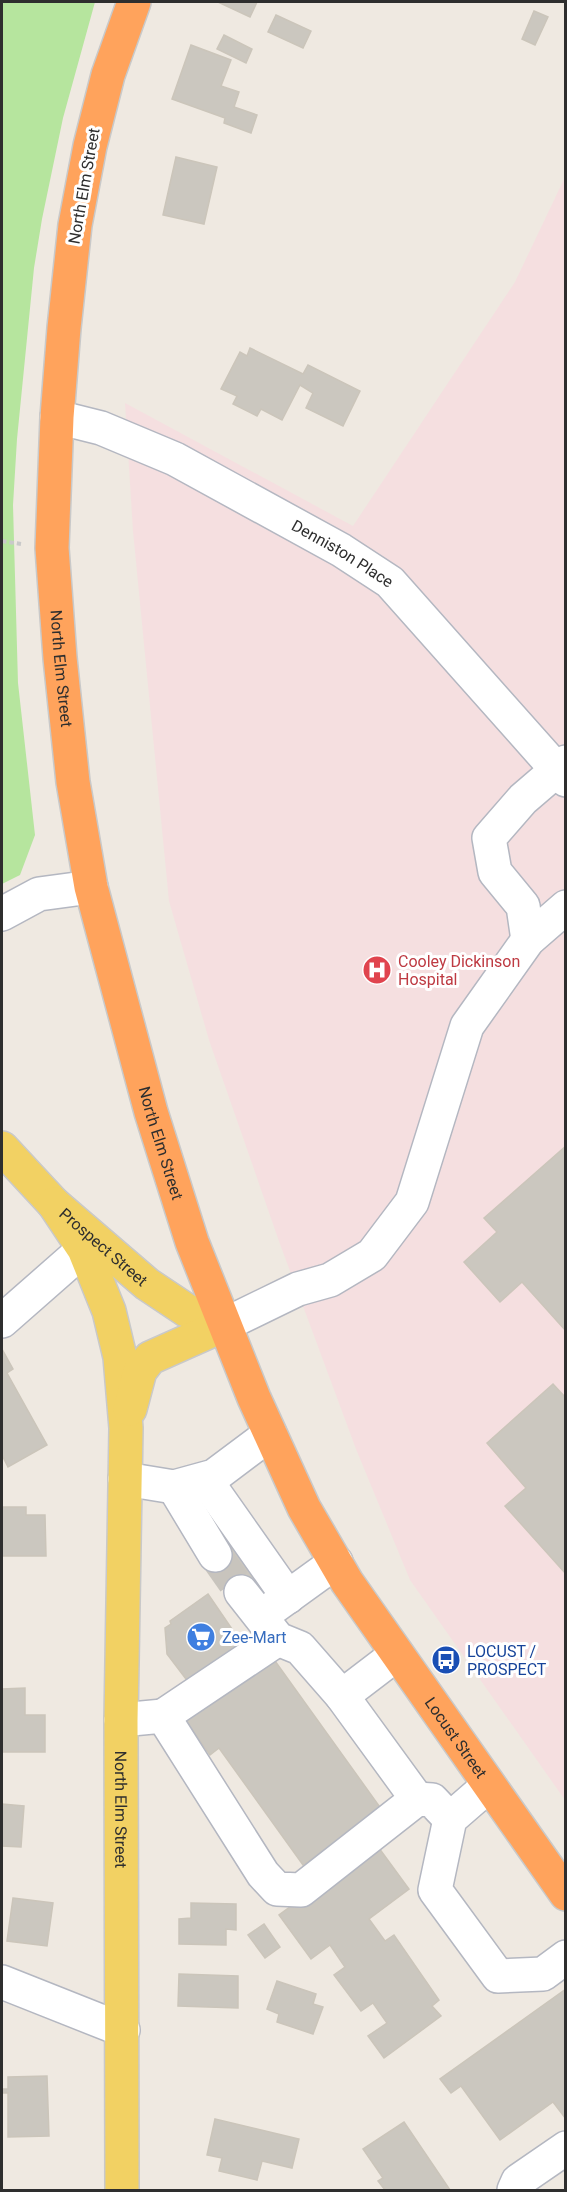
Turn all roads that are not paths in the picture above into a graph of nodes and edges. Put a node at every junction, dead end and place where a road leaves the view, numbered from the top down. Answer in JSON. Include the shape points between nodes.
{"nodes":[{"id":1,"x":134,"y":2,"type":"edge"},
{"id":2,"x":57,"y":417,"type":"junction"},
{"id":3,"x":563,"y":771,"type":"edge"},
{"id":4,"x":91,"y":887,"type":"junction"},
{"id":5,"x":566,"y":907,"type":"edge"},
{"id":6,"x":2,"y":914,"type":"edge"},
{"id":7,"x":528,"y":940,"type":"junction"},
{"id":8,"x":2,"y":1148,"type":"edge"},
{"id":9,"x":54,"y":1204,"type":"junction"},
{"id":10,"x":84,"y":1249,"type":"junction"},
{"id":11,"x":2,"y":1321,"type":"edge"},
{"id":12,"x":224,"y":1325,"type":"junction"},
{"id":13,"x":126,"y":1428,"type":"junction"},
{"id":14,"x":270,"y":1434,"type":"junction"},
{"id":15,"x":125,"y":1479,"type":"junction"},
{"id":16,"x":205,"y":1479,"type":"junction"},
{"id":17,"x":174,"y":1487,"type":"junction"},
{"id":18,"x":215,"y":1555,"type":"tunnel mouth"},
{"id":19,"x":342,"y":1572,"type":"junction"},
{"id":20,"x":288,"y":1596,"type":"junction"},
{"id":21,"x":260,"y":1616,"type":"junction"},
{"id":22,"x":398,"y":1654,"type":"junction"},
{"id":23,"x":342,"y":1696,"type":"junction"},
{"id":24,"x":162,"y":1716,"type":"junction"},
{"id":25,"x":121,"y":1720,"type":"junction"},
{"id":26,"x":488,"y":1786,"type":"junction"},
{"id":27,"x":417,"y":1799,"type":"junction"},
{"id":28,"x":450,"y":1819,"type":"junction"},
{"id":29,"x":566,"y":1894,"type":"edge"},
{"id":30,"x":566,"y":1957,"type":"edge"},
{"id":31,"x":2,"y":1982,"type":"edge"},
{"id":32,"x":123,"y":2031,"type":"junction"},
{"id":33,"x":566,"y":2148,"type":"edge"},
{"id":34,"x":122,"y":2190,"type":"edge"},
{"id":35,"x":514,"y":2190,"type":"edge"}],
"edges":[{"from":1,"to":2,"type":"highway","name":"North Elm Street","via":[[108,75],[88,158],[74,237]]},
{"from":2,"to":3,"type":"street","name":"Denniston Place","via":[[101,428],[175,459],[341,550],[390,582]]},
{"from":2,"to":4,"type":"highway","name":"North Elm Street","via":[[52,548],[73,782]]},
{"from":3,"to":7,"type":"street","via":[[523,799],[489,838],[495,872],[523,906]]},
{"from":4,"to":6,"type":"street","via":[[39,894]]},
{"from":4,"to":12,"type":"highway","name":"North Elm Street","via":[[151,1112],[192,1242]]},
{"from":5,"to":7,"type":"street"},
{"from":7,"to":12,"type":"street","via":[[467,1026],[412,1202],[372,1255],[330,1280],[298,1289]]},
{"from":8,"to":9,"type":"main road","name":"Prospect Street"},
{"from":9,"to":10,"type":"main road","name":"North Elm Street"},
{"from":9,"to":12,"type":"main road","name":"Prospect Street","via":[[147,1284],[186,1310]]},
{"from":10,"to":11,"type":"street"},
{"from":10,"to":13,"type":"main road","name":"North Elm Street","via":[[109,1311],[120,1357]]},
{"from":12,"to":13,"type":"main road","name":"North Elm Street","via":[[150,1359],[135,1384]]},
{"from":12,"to":14,"type":"highway","name":"North Elm Street"},
{"from":13,"to":15,"type":"main road","name":"North Elm Street"},
{"from":14,"to":16,"type":"street"},
{"from":14,"to":19,"type":"highway","name":"North Elm Street","via":[[304,1508]]},
{"from":15,"to":17,"type":"street"},
{"from":15,"to":25,"type":"main road","name":"North Elm Street"},
{"from":16,"to":17,"type":"street"},
{"from":16,"to":20,"type":"street"},
{"from":17,"to":18,"type":"street"},
{"from":19,"to":20,"type":"street"},
{"from":19,"to":22,"type":"highway","name":"Locust Street"},
{"from":20,"to":21,"type":"street"},
{"from":21,"to":23,"type":"street","via":[[300,1648]]},
{"from":21,"to":24,"type":"street"},
{"from":22,"to":23,"type":"street"},
{"from":22,"to":26,"type":"highway","name":"Locust Street"},
{"from":23,"to":27,"type":"street"},
{"from":24,"to":25,"type":"street"},
{"from":24,"to":27,"type":"street","via":[[263,1874],[277,1888],[301,1890]]},
{"from":25,"to":32,"type":"main road","name":"North Elm Street"},
{"from":26,"to":28,"type":"street"},
{"from":26,"to":29,"type":"highway","name":"Locust Street"},
{"from":27,"to":28,"type":"street","via":[[432,1800]]},
{"from":28,"to":30,"type":"street","via":[[435,1890],[498,1976],[543,1974]]},
{"from":31,"to":32,"type":"street"},
{"from":32,"to":34,"type":"main road","name":"North Elm Street"},
{"from":33,"to":35,"type":"street","via":[[518,2181]]}]}
